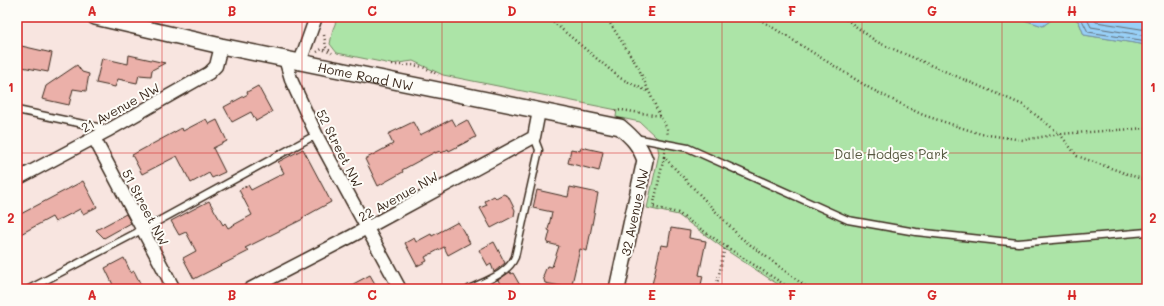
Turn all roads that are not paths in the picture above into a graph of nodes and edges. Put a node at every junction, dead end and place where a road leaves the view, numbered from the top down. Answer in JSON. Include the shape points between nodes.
{"nodes":[{"id":1,"x":316,"y":17,"type":"edge"},
{"id":2,"x":104,"y":18,"type":"edge"},
{"id":3,"x":220,"y":46,"type":"junction"},
{"id":4,"x":293,"y":60,"type":"junction"},
{"id":5,"x":17,"y":110,"type":"edge"},
{"id":6,"x":539,"y":111,"type":"junction"},
{"id":7,"x":110,"y":130,"type":"junction"},
{"id":8,"x":534,"y":137,"type":"junction"},
{"id":9,"x":94,"y":138,"type":"junction"},
{"id":10,"x":318,"y":138,"type":"junction"},
{"id":11,"x":634,"y":138,"type":"junction"},
{"id":12,"x":17,"y":179,"type":"edge"},
{"id":13,"x":366,"y":228,"type":"junction"},
{"id":14,"x":142,"y":230,"type":"junction"},
{"id":15,"x":1147,"y":232,"type":"edge"},
{"id":16,"x":29,"y":289,"type":"edge"},
{"id":17,"x":174,"y":289,"type":"edge"},
{"id":18,"x":250,"y":289,"type":"edge"},
{"id":19,"x":400,"y":289,"type":"edge"},
{"id":20,"x":469,"y":289,"type":"edge"},
{"id":21,"x":617,"y":289,"type":"edge"}],
"edges":[{"from":1,"to":4,"type":"street"},
{"from":2,"to":3,"type":"street","name":"Home Road NW"},
{"from":3,"to":4,"type":"street","name":"Home Road NW"},
{"from":3,"to":7,"type":"street","name":"21 Avenue NW","via":[[216,66],[209,73]]},
{"from":4,"to":6,"type":"street","name":"Home Road NW"},
{"from":4,"to":10,"type":"street","name":"52 Street NW","via":[[292,82]]},
{"from":5,"to":7,"type":"lane"},
{"from":6,"to":8,"type":"street"},
{"from":6,"to":11,"type":"street","name":"Home Road NW","via":[[620,127]]},
{"from":7,"to":9,"type":"street","name":"21 Avenue NW"},
{"from":8,"to":13,"type":"street","name":"22 Avenue NW"},
{"from":8,"to":20,"type":"lane","via":[[539,150],[515,257],[506,270]]},
{"from":9,"to":12,"type":"street","name":"21 Avenue NW"},
{"from":9,"to":14,"type":"street","name":"51 Street NW"},
{"from":10,"to":13,"type":"street","name":"52 Street NW"},
{"from":10,"to":14,"type":"lane","via":[[310,138]]},
{"from":11,"to":15,"type":"lane","via":[[688,148],[848,220],[916,232],[1018,243]]},
{"from":11,"to":21,"type":"street","name":"32 Avenue NW","via":[[645,160]]},
{"from":13,"to":18,"type":"street","name":"22 Avenue NW"},
{"from":13,"to":19,"type":"street","name":"52 Street NW"},
{"from":14,"to":16,"type":"lane"},
{"from":14,"to":17,"type":"street","name":"51 Street NW"}]}
